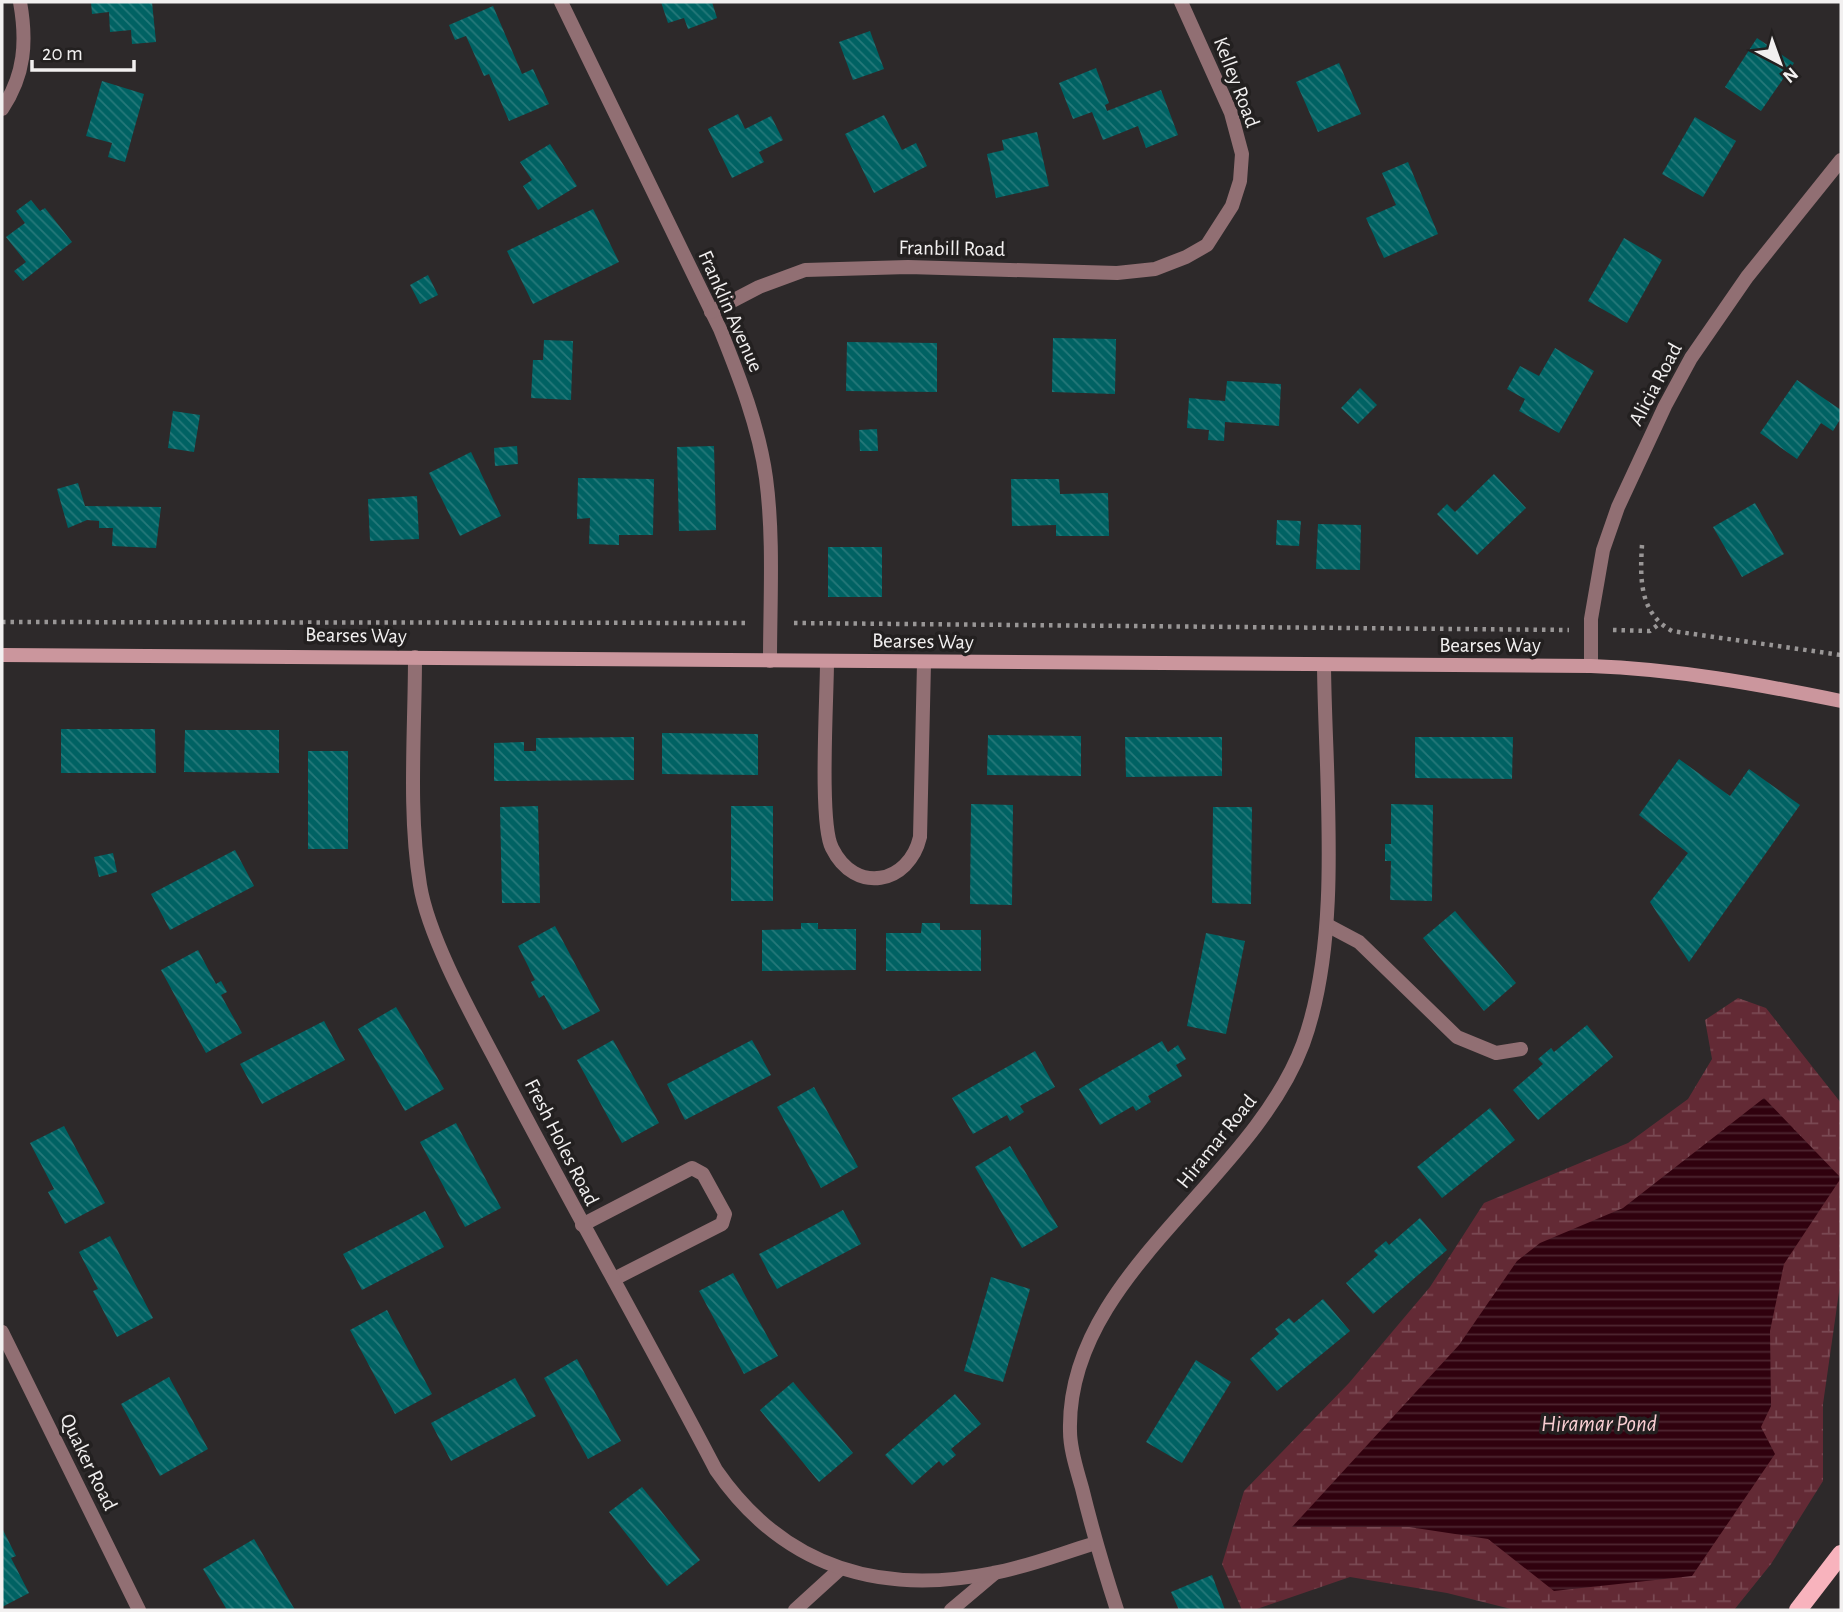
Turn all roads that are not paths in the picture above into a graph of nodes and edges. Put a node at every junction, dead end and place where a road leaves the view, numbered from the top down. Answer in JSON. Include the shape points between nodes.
{"nodes":[{"id":1,"x":20,"y":2,"type":"edge"},
{"id":2,"x":561,"y":2,"type":"edge"},
{"id":3,"x":1181,"y":2,"type":"edge"},
{"id":4,"x":2,"y":109,"type":"edge"},
{"id":5,"x":1841,"y":160,"type":"edge"},
{"id":6,"x":1197,"y":251,"type":"joint"},
{"id":7,"x":711,"y":312,"type":"junction"},
{"id":8,"x":2,"y":655,"type":"edge"},
{"id":9,"x":415,"y":657,"type":"junction"},
{"id":10,"x":770,"y":661,"type":"junction"},
{"id":11,"x":827,"y":662,"type":"junction"},
{"id":12,"x":924,"y":663,"type":"junction"},
{"id":13,"x":1324,"y":665,"type":"junction"},
{"id":14,"x":1591,"y":666,"type":"junction"},
{"id":15,"x":1841,"y":701,"type":"edge"},
{"id":16,"x":1327,"y":925,"type":"junction"},
{"id":17,"x":1521,"y":1049,"type":"dead end"},
{"id":18,"x":582,"y":1225,"type":"junction"},
{"id":19,"x":614,"y":1279,"type":"junction"},
{"id":20,"x":2,"y":1332,"type":"edge"},
{"id":21,"x":1096,"y":1543,"type":"junction"},
{"id":22,"x":1841,"y":1554,"type":"edge"},
{"id":23,"x":840,"y":1569,"type":"junction"},
{"id":24,"x":995,"y":1573,"type":"junction"},
{"id":25,"x":139,"y":1610,"type":"edge"},
{"id":26,"x":794,"y":1610,"type":"edge"},
{"id":27,"x":951,"y":1610,"type":"edge"},
{"id":28,"x":1117,"y":1610,"type":"edge"},
{"id":29,"x":1798,"y":1610,"type":"edge"}],
"edges":[{"from":1,"to":4,"type":"street","via":[[24,55]]},
{"from":2,"to":7,"type":"street","name":"Franklin Avenue"},
{"from":3,"to":6,"type":"street","name":"Kelley Road","via":[[1231,113],[1242,154],[1232,206],[1219,230]]},
{"from":5,"to":14,"type":"street","name":"Alicia Road","via":[[1747,277],[1691,358],[1665,406],[1603,550],[1591,619]]},
{"from":6,"to":7,"type":"street","name":"Franbill Road","via":[[1155,269],[1117,272],[908,267],[805,270]]},
{"from":7,"to":10,"type":"street","name":"Franklin Avenue","via":[[738,372],[766,474]]},
{"from":8,"to":9,"type":"main road","name":"Bearses Way"},
{"from":9,"to":10,"type":"main road","name":"Bearses Way"},
{"from":9,"to":18,"type":"street","name":"Fresh Holes Road","via":[[415,837],[426,913],[491,1051]]},
{"from":10,"to":11,"type":"main road","name":"Bearses Way"},
{"from":11,"to":12,"type":"main road","name":"Bearses Way"},
{"from":11,"to":12,"type":"street","via":[[827,834],[832,848],[853,873],[867,878],[883,878],[917,852]]},
{"from":12,"to":13,"type":"main road","name":"Bearses Way"},
{"from":13,"to":14,"type":"main road","name":"Bearses Way"},
{"from":13,"to":16,"type":"street","name":"Hiramar Road"},
{"from":14,"to":15,"type":"main road","name":"Bearses Way","via":[[1666,670]]},
{"from":16,"to":17,"type":"street","via":[[1359,942],[1457,1037],[1496,1053]]},
{"from":16,"to":21,"type":"street","name":"Hiramar Road","via":[[1312,1017],[1270,1111],[1133,1270],[1089,1339],[1069,1431]]},
{"from":18,"to":19,"type":"street","name":"Fresh Holes Road"},
{"from":18,"to":19,"type":"street","via":[[692,1168],[703,1174],[725,1214],[722,1224]]},
{"from":19,"to":23,"type":"street","name":"Fresh Holes Road","via":[[730,1489],[779,1537]]},
{"from":20,"to":25,"type":"street","name":"Quaker Road"},
{"from":21,"to":24,"type":"street","name":"Fresh Holes Road"},
{"from":21,"to":28,"type":"street","name":"Hiramar Road"},
{"from":22,"to":29,"type":"main road"},
{"from":23,"to":24,"type":"street","name":"Fresh Holes Road","via":[[917,1580]]},
{"from":23,"to":26,"type":"street"},
{"from":24,"to":27,"type":"street","name":"Fresh Holes Road"}]}
